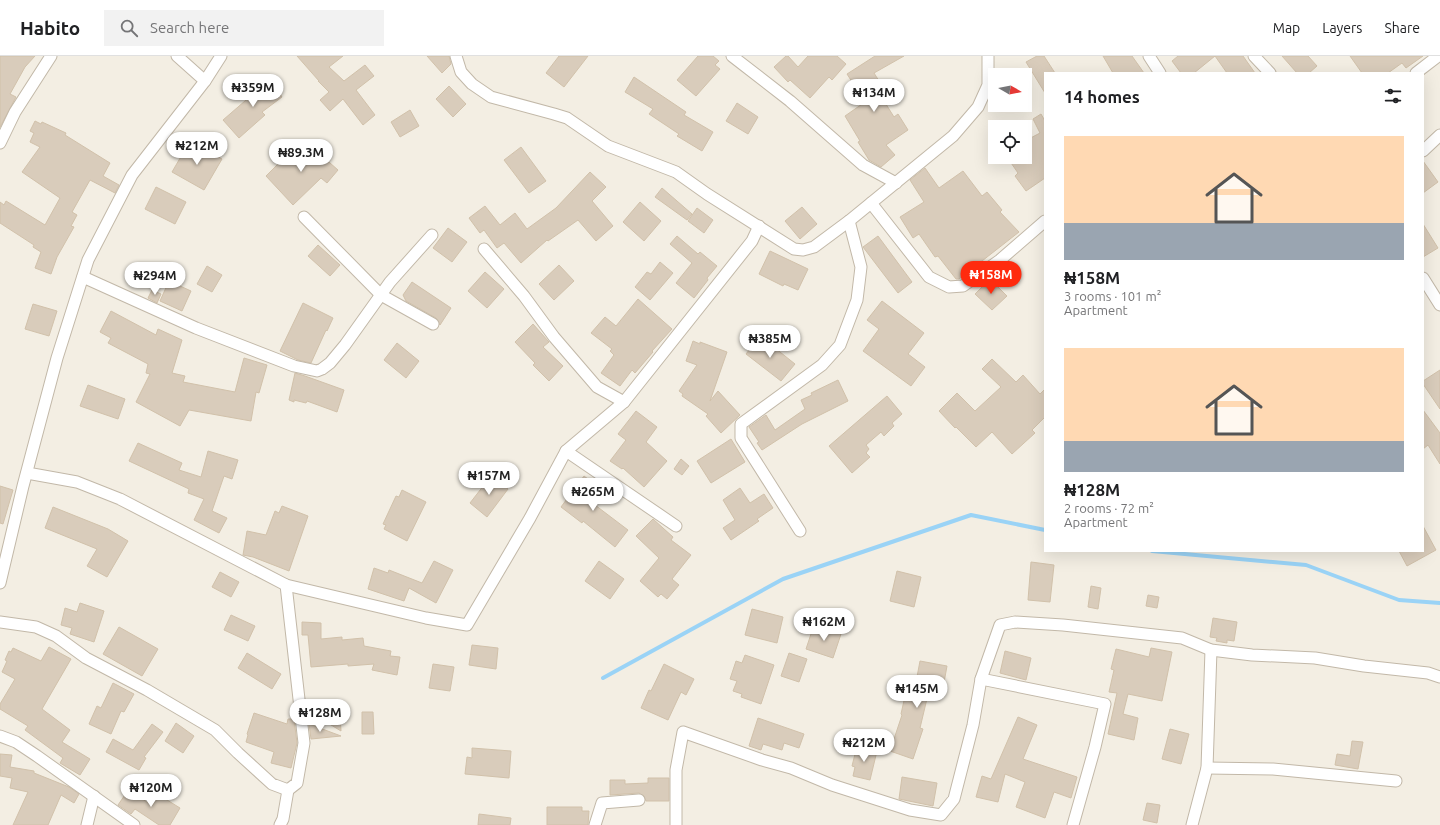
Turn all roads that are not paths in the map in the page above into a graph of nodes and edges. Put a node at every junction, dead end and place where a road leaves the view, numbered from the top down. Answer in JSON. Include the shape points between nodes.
{"nodes":[{"id":1,"x":52,"y":56,"type":"edge"},
{"id":2,"x":177,"y":56,"type":"edge"},
{"id":3,"x":221,"y":56,"type":"edge"},
{"id":4,"x":456,"y":56,"type":"edge"},
{"id":5,"x":732,"y":56,"type":"edge"},
{"id":6,"x":988,"y":56,"type":"edge"},
{"id":7,"x":1149,"y":56,"type":"edge"},
{"id":8,"x":1254,"y":56,"type":"edge"},
{"id":9,"x":1438,"y":56,"type":"edge"},
{"id":10,"x":1159,"y":72,"type":"edge"},
{"id":11,"x":1269,"y":72,"type":"edge"},
{"id":12,"x":1417,"y":72,"type":"edge"},
{"id":13,"x":205,"y":81,"type":"junction"},
{"id":14,"x":1440,"y":135,"type":"edge"},
{"id":15,"x":0,"y":143,"type":"edge"},
{"id":16,"x":1424,"y":150,"type":"edge"},
{"id":17,"x":896,"y":183,"type":"junction"},
{"id":18,"x":871,"y":203,"type":"junction"},
{"id":19,"x":304,"y":217,"type":"dead end"},
{"id":20,"x":849,"y":222,"type":"junction"},
{"id":21,"x":1044,"y":222,"type":"edge"},
{"id":22,"x":759,"y":226,"type":"junction"},
{"id":23,"x":432,"y":234,"type":"dead end"},
{"id":24,"x":484,"y":249,"type":"dead end"},
{"id":25,"x":83,"y":277,"type":"junction"},
{"id":26,"x":1424,"y":280,"type":"edge"},
{"id":27,"x":381,"y":295,"type":"junction"},
{"id":28,"x":1440,"y":305,"type":"edge"},
{"id":29,"x":433,"y":324,"type":"dead end"},
{"id":30,"x":624,"y":402,"type":"junction"},
{"id":31,"x":566,"y":451,"type":"junction"},
{"id":32,"x":27,"y":473,"type":"junction"},
{"id":33,"x":676,"y":526,"type":"dead end"},
{"id":34,"x":800,"y":531,"type":"dead end"},
{"id":35,"x":0,"y":583,"type":"edge"},
{"id":36,"x":286,"y":585,"type":"junction"},
{"id":37,"x":0,"y":622,"type":"edge"},
{"id":38,"x":1211,"y":650,"type":"junction"},
{"id":39,"x":1440,"y":677,"type":"edge"},
{"id":40,"x":981,"y":679,"type":"junction"},
{"id":41,"x":0,"y":736,"type":"edge"},
{"id":42,"x":1207,"y":768,"type":"junction"},
{"id":43,"x":1396,"y":780,"type":"dead end"},
{"id":44,"x":288,"y":790,"type":"junction"},
{"id":45,"x":94,"y":796,"type":"junction"},
{"id":46,"x":639,"y":800,"type":"dead end"},
{"id":47,"x":87,"y":825,"type":"edge"},
{"id":48,"x":134,"y":825,"type":"edge"},
{"id":49,"x":280,"y":825,"type":"edge"},
{"id":50,"x":595,"y":825,"type":"edge"},
{"id":51,"x":676,"y":825,"type":"edge"},
{"id":52,"x":1073,"y":825,"type":"edge"},
{"id":53,"x":1192,"y":825,"type":"edge"}],
"edges":[{"from":1,"to":15,"type":"street","via":[[15,112]]},
{"from":2,"to":13,"type":"street"},
{"from":3,"to":13,"type":"street"},
{"from":4,"to":22,"type":"street","via":[[461,72],[472,84],[491,97],[566,118],[608,146],[676,172]]},
{"from":5,"to":17,"type":"street","via":[[790,101],[863,165]]},
{"from":6,"to":17,"type":"street","via":[[988,85],[978,107],[954,136]]},
{"from":7,"to":10,"type":"street"},
{"from":8,"to":11,"type":"street"},
{"from":9,"to":12,"type":"street"},
{"from":13,"to":25,"type":"street","via":[[132,175],[88,260]]},
{"from":14,"to":16,"type":"street"},
{"from":17,"to":18,"type":"street"},
{"from":18,"to":20,"type":"street"},
{"from":18,"to":21,"type":"street","via":[[929,276],[948,287],[963,286],[1000,260]]},
{"from":19,"to":27,"type":"street"},
{"from":20,"to":22,"type":"street","via":[[814,247],[803,250],[794,249]]},
{"from":20,"to":34,"type":"street","via":[[861,267],[857,300],[840,345],[822,365],[740,424],[741,438]]},
{"from":22,"to":30,"type":"street","via":[[752,242]]},
{"from":23,"to":27,"type":"street"},
{"from":24,"to":30,"type":"street","via":[[597,387]]},
{"from":25,"to":27,"type":"street","via":[[196,328],[294,366],[317,370],[330,363]]},
{"from":25,"to":32,"type":"street","via":[[57,358]]},
{"from":26,"to":28,"type":"street"},
{"from":27,"to":29,"type":"street"},
{"from":30,"to":31,"type":"street"},
{"from":31,"to":33,"type":"street"},
{"from":31,"to":36,"type":"street","via":[[467,625],[426,618]]},
{"from":32,"to":35,"type":"street"},
{"from":32,"to":36,"type":"street","via":[[77,482],[120,499]]},
{"from":36,"to":44,"type":"street","via":[[304,743],[297,783]]},
{"from":37,"to":44,"type":"street","via":[[36,627],[56,636],[86,658],[215,730],[272,784]]},
{"from":38,"to":39,"type":"street","via":[[1315,658],[1428,673]]},
{"from":38,"to":40,"type":"street","via":[[1182,638],[1015,622],[1000,625]]},
{"from":38,"to":42,"type":"street"},
{"from":40,"to":51,"type":"street","via":[[973,725],[954,799],[940,815],[910,810],[832,785],[791,768],[682,732],[676,770]]},
{"from":40,"to":52,"type":"street","via":[[1105,704]]},
{"from":41,"to":45,"type":"street","via":[[16,742]]},
{"from":42,"to":43,"type":"street","via":[[1273,769]]},
{"from":42,"to":53,"type":"street"},
{"from":44,"to":49,"type":"street"},
{"from":45,"to":47,"type":"street"},
{"from":45,"to":48,"type":"street"},
{"from":46,"to":50,"type":"street","via":[[602,803]]}]}
